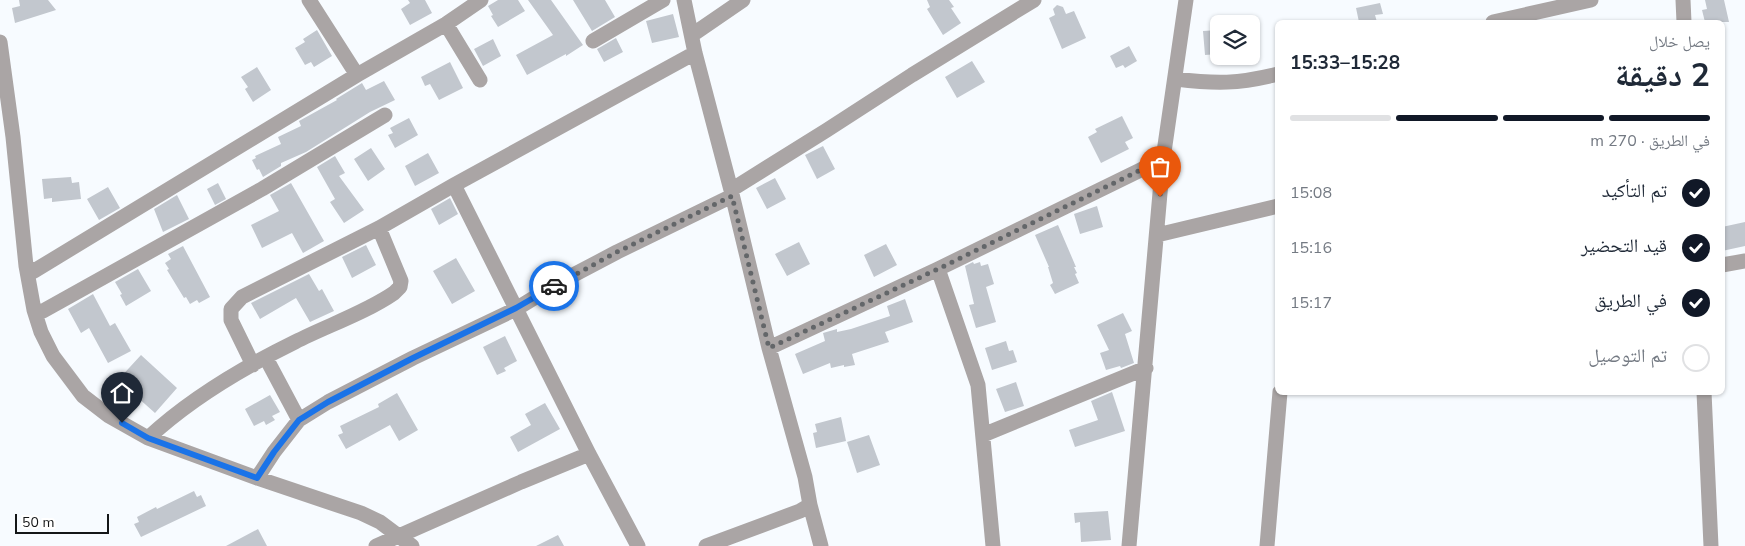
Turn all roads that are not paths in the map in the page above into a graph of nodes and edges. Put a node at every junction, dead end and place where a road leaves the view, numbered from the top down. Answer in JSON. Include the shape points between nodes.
{"nodes":[{"id":1,"x":309,"y":0,"type":"edge"},
{"id":2,"x":481,"y":0,"type":"edge"},
{"id":3,"x":663,"y":0,"type":"edge"},
{"id":4,"x":684,"y":0,"type":"edge"},
{"id":5,"x":743,"y":0,"type":"edge"},
{"id":6,"x":1034,"y":0,"type":"edge"},
{"id":7,"x":1186,"y":0,"type":"edge"},
{"id":8,"x":1591,"y":0,"type":"edge"},
{"id":9,"x":1683,"y":0,"type":"edge"},
{"id":10,"x":1542,"y":17,"type":"edge"},
{"id":11,"x":1513,"y":20,"type":"edge"},
{"id":12,"x":1684,"y":20,"type":"edge"},
{"id":13,"x":446,"y":24,"type":"junction"},
{"id":14,"x":692,"y":35,"type":"junction"},
{"id":15,"x":593,"y":41,"type":"dead end"},
{"id":16,"x":0,"y":42,"type":"edge"},
{"id":17,"x":695,"y":52,"type":"junction"},
{"id":18,"x":357,"y":75,"type":"junction"},
{"id":19,"x":1275,"y":75,"type":"edge"},
{"id":20,"x":1176,"y":79,"type":"junction"},
{"id":21,"x":480,"y":80,"type":"dead end"},
{"id":22,"x":384,"y":115,"type":"dead end"},
{"id":23,"x":6,"y":141,"type":"edge"},
{"id":24,"x":1163,"y":159,"type":"junction"},
{"id":25,"x":454,"y":185,"type":"junction"},
{"id":26,"x":732,"y":193,"type":"junction"},
{"id":27,"x":1275,"y":207,"type":"edge"},
{"id":28,"x":379,"y":228,"type":"junction"},
{"id":29,"x":1157,"y":235,"type":"junction"},
{"id":30,"x":1745,"y":262,"type":"edge"},
{"id":31,"x":1725,"y":265,"type":"edge"},
{"id":32,"x":26,"y":266,"type":"junction"},
{"id":33,"x":938,"y":269,"type":"junction"},
{"id":34,"x":516,"y":308,"type":"junction"},
{"id":35,"x":34,"y":310,"type":"junction"},
{"id":36,"x":769,"y":348,"type":"junction"},
{"id":37,"x":259,"y":361,"type":"junction"},
{"id":38,"x":1146,"y":368,"type":"junction"},
{"id":39,"x":1280,"y":395,"type":"edge"},
{"id":40,"x":1704,"y":395,"type":"edge"},
{"id":41,"x":299,"y":420,"type":"junction"},
{"id":42,"x":983,"y":435,"type":"junction"},
{"id":43,"x":148,"y":438,"type":"junction"},
{"id":44,"x":589,"y":454,"type":"junction"},
{"id":45,"x":257,"y":478,"type":"junction"},
{"id":46,"x":810,"y":505,"type":"junction"},
{"id":47,"x":398,"y":535,"type":"junction"},
{"id":48,"x":376,"y":546,"type":"edge"},
{"id":49,"x":412,"y":546,"type":"edge"},
{"id":50,"x":638,"y":546,"type":"edge"},
{"id":51,"x":706,"y":546,"type":"edge"},
{"id":52,"x":821,"y":546,"type":"edge"},
{"id":53,"x":993,"y":546,"type":"edge"},
{"id":54,"x":1129,"y":546,"type":"edge"},
{"id":55,"x":1267,"y":546,"type":"edge"},
{"id":56,"x":1711,"y":546,"type":"edge"}],
"edges":[{"from":1,"to":18,"type":"street"},
{"from":2,"to":13,"type":"street"},
{"from":3,"to":15,"type":"street"},
{"from":4,"to":14,"type":"street"},
{"from":5,"to":14,"type":"street"},
{"from":6,"to":26,"type":"street"},
{"from":7,"to":20,"type":"street"},
{"from":8,"to":10,"type":"street"},
{"from":9,"to":12,"type":"street"},
{"from":10,"to":11,"type":"street"},
{"from":13,"to":18,"type":"street"},
{"from":13,"to":21,"type":"street"},
{"from":14,"to":17,"type":"street"},
{"from":16,"to":23,"type":"street"},
{"from":17,"to":25,"type":"street"},
{"from":17,"to":26,"type":"street"},
{"from":18,"to":32,"type":"street","via":[[34,271]]},
{"from":19,"to":20,"type":"street","via":[[1236,83]]},
{"from":20,"to":24,"type":"street"},
{"from":22,"to":35,"type":"street","via":[[262,189],[43,311]]},
{"from":23,"to":32,"type":"street"},
{"from":24,"to":29,"type":"street"},
{"from":24,"to":33,"type":"street"},
{"from":25,"to":28,"type":"street"},
{"from":25,"to":34,"type":"street"},
{"from":26,"to":34,"type":"street"},
{"from":26,"to":36,"type":"street"},
{"from":27,"to":29,"type":"street"},
{"from":28,"to":37,"type":"street","via":[[401,281],[400,287],[386,298]]},
{"from":28,"to":37,"type":"street","via":[[235,303],[231,309],[231,320]]},
{"from":29,"to":38,"type":"street"},
{"from":30,"to":31,"type":"street"},
{"from":32,"to":35,"type":"street"},
{"from":33,"to":36,"type":"street"},
{"from":33,"to":42,"type":"street","via":[[976,376]]},
{"from":34,"to":41,"type":"street","via":[[413,358]]},
{"from":34,"to":44,"type":"street"},
{"from":35,"to":43,"type":"street","via":[[53,356],[83,396],[109,416]]},
{"from":36,"to":46,"type":"street"},
{"from":37,"to":41,"type":"street"},
{"from":37,"to":43,"type":"street","via":[[225,380]]},
{"from":38,"to":42,"type":"street"},
{"from":38,"to":54,"type":"street"},
{"from":39,"to":55,"type":"street"},
{"from":40,"to":56,"type":"street"},
{"from":41,"to":45,"type":"street"},
{"from":42,"to":53,"type":"street"},
{"from":43,"to":45,"type":"street"},
{"from":44,"to":47,"type":"street"},
{"from":44,"to":50,"type":"street"},
{"from":45,"to":47,"type":"street","via":[[361,512]]},
{"from":46,"to":51,"type":"street"},
{"from":46,"to":52,"type":"street"},
{"from":47,"to":48,"type":"street"},
{"from":47,"to":49,"type":"street"}]}
